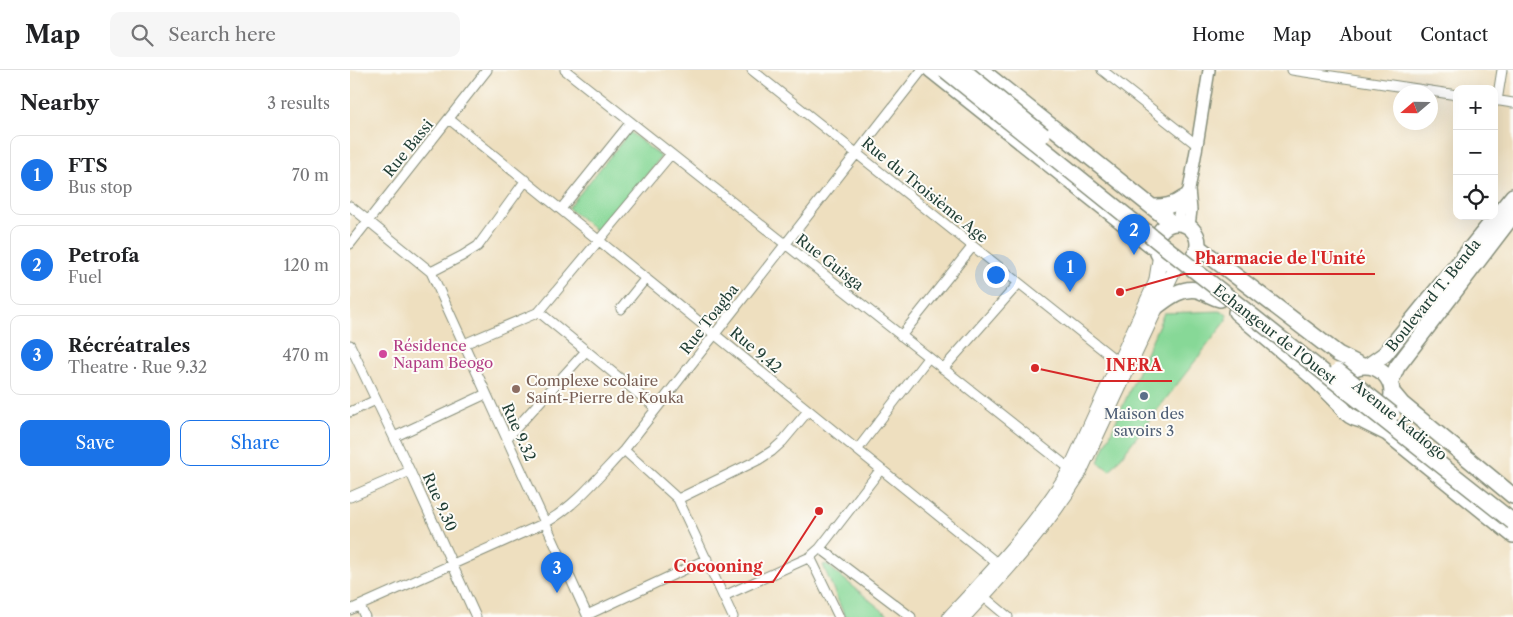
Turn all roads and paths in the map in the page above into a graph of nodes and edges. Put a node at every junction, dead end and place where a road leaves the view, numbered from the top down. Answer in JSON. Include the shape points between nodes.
{"nodes":[{"id":1,"x":487,"y":70,"type":"edge"},
{"id":2,"x":566,"y":70,"type":"edge"},
{"id":3,"x":752,"y":70,"type":"edge"},
{"id":4,"x":922,"y":70,"type":"edge"},
{"id":5,"x":931,"y":70,"type":"edge"},
{"id":6,"x":945,"y":70,"type":"edge"},
{"id":7,"x":963,"y":70,"type":"edge"},
{"id":8,"x":981,"y":70,"type":"edge"},
{"id":9,"x":1102,"y":70,"type":"edge"},
{"id":10,"x":1209,"y":70,"type":"edge"},
{"id":11,"x":1292,"y":70,"type":"edge"},
{"id":12,"x":1502,"y":70,"type":"edge"},
{"id":13,"x":1498,"y":90,"type":"edge"},
{"id":14,"x":1453,"y":94,"type":"edge"},
{"id":15,"x":1498,"y":100,"type":"edge"},
{"id":16,"x":1513,"y":103,"type":"edge"},
{"id":17,"x":449,"y":119,"type":"junction"},
{"id":18,"x":631,"y":122,"type":"junction"},
{"id":19,"x":1197,"y":146,"type":"junction"},
{"id":20,"x":856,"y":153,"type":"junction"},
{"id":21,"x":671,"y":154,"type":"junction"},
{"id":22,"x":526,"y":180,"type":"junction"},
{"id":23,"x":1186,"y":194,"type":"junction"},
{"id":24,"x":1513,"y":196,"type":"edge"},
{"id":25,"x":350,"y":206,"type":"edge"},
{"id":26,"x":1152,"y":207,"type":"junction"},
{"id":27,"x":561,"y":209,"type":"junction"},
{"id":28,"x":1513,"y":214,"type":"edge"},
{"id":29,"x":368,"y":221,"type":"junction"},
{"id":30,"x":1180,"y":224,"type":"junction"},
{"id":31,"x":600,"y":240,"type":"junction"},
{"id":32,"x":350,"y":244,"type":"edge"},
{"id":33,"x":785,"y":244,"type":"junction"},
{"id":34,"x":973,"y":246,"type":"junction"},
{"id":35,"x":1198,"y":247,"type":"junction"},
{"id":36,"x":1158,"y":253,"type":"junction"},
{"id":37,"x":1177,"y":265,"type":"junction"},
{"id":38,"x":431,"y":272,"type":"junction"},
{"id":39,"x":646,"y":278,"type":"junction"},
{"id":40,"x":1020,"y":283,"type":"junction"},
{"id":41,"x":1220,"y":299,"type":"junction"},
{"id":42,"x":1156,"y":307,"type":"junction"},
{"id":43,"x":621,"y":309,"type":"dead end"},
{"id":44,"x":539,"y":312,"type":"junction"},
{"id":45,"x":715,"y":334,"type":"junction"},
{"id":46,"x":901,"y":336,"type":"junction"},
{"id":47,"x":464,"y":344,"type":"junction"},
{"id":48,"x":350,"y":345,"type":"edge"},
{"id":49,"x":586,"y":351,"type":"junction"},
{"id":50,"x":928,"y":358,"type":"junction"},
{"id":51,"x":1123,"y":366,"type":"junction"},
{"id":52,"x":1365,"y":366,"type":"junction"},
{"id":53,"x":943,"y":369,"type":"junction"},
{"id":54,"x":1391,"y":387,"type":"junction"},
{"id":55,"x":486,"y":394,"type":"junction"},
{"id":56,"x":376,"y":400,"type":"junction"},
{"id":57,"x":1340,"y":405,"type":"junction"},
{"id":58,"x":656,"y":408,"type":"junction"},
{"id":59,"x":808,"y":411,"type":"junction"},
{"id":60,"x":350,"y":412,"type":"edge"},
{"id":61,"x":1361,"y":420,"type":"junction"},
{"id":62,"x":394,"y":437,"type":"junction"},
{"id":63,"x":507,"y":438,"type":"junction"},
{"id":64,"x":624,"y":450,"type":"junction"},
{"id":65,"x":857,"y":450,"type":"junction"},
{"id":66,"x":882,"y":469,"type":"junction"},
{"id":67,"x":410,"y":470,"type":"junction"},
{"id":68,"x":1074,"y":472,"type":"junction"},
{"id":69,"x":1513,"y":496,"type":"edge"},
{"id":70,"x":350,"y":497,"type":"edge"},
{"id":71,"x":678,"y":499,"type":"junction"},
{"id":72,"x":1513,"y":510,"type":"edge"},
{"id":73,"x":1513,"y":522,"type":"edge"},
{"id":74,"x":545,"y":523,"type":"junction"},
{"id":75,"x":1513,"y":534,"type":"edge"},
{"id":76,"x":820,"y":548,"type":"junction"},
{"id":77,"x":810,"y":557,"type":"junction"},
{"id":78,"x":707,"y":559,"type":"junction"},
{"id":79,"x":453,"y":564,"type":"junction"},
{"id":80,"x":998,"y":564,"type":"junction"},
{"id":81,"x":724,"y":596,"type":"junction"},
{"id":82,"x":983,"y":596,"type":"junction"},
{"id":83,"x":360,"y":606,"type":"junction"},
{"id":84,"x":994,"y":606,"type":"junction"},
{"id":85,"x":350,"y":610,"type":"edge"},
{"id":86,"x":587,"y":616,"type":"edge"},
{"id":87,"x":365,"y":617,"type":"edge"},
{"id":88,"x":476,"y":617,"type":"edge"},
{"id":89,"x":733,"y":617,"type":"edge"},
{"id":90,"x":839,"y":617,"type":"edge"},
{"id":91,"x":912,"y":617,"type":"edge"},
{"id":92,"x":950,"y":617,"type":"edge"},
{"id":93,"x":963,"y":617,"type":"edge"},
{"id":94,"x":1000,"y":617,"type":"edge"},
{"id":95,"x":1008,"y":617,"type":"edge"}],
"edges":[{"from":1,"to":17,"type":"street","name":"Rue Bassi"},
{"from":2,"to":18,"type":"street","name":"Rue Guisga"},
{"from":3,"to":20,"type":"street","name":"Rue du Troisième Age"},
{"from":4,"to":20,"type":"street","name":"Rue Toagba"},
{"from":5,"to":36,"type":"highway"},
{"from":6,"to":73,"type":"highway","name":"Echangeur de l'Ouest","bridge":true},
{"from":7,"to":72,"type":"highway","name":"Avenue Kadiogo","bridge":true,"via":[[1169,239]]},
{"from":8,"to":26,"type":"highway"},
{"from":9,"to":19,"type":"street"},
{"from":10,"to":19,"type":"street"},
{"from":11,"to":14,"type":"street"},
{"from":12,"to":13,"type":"street"},
{"from":15,"to":16,"type":"street"},
{"from":17,"to":22,"type":"street","name":"Rue 9.42"},
{"from":17,"to":29,"type":"street","name":"Rue Bassi"},
{"from":18,"to":21,"type":"street","name":"Rue Guisga"},
{"from":18,"to":27,"type":"street"},
{"from":19,"to":23,"type":"street"},
{"from":20,"to":33,"type":"street","name":"Rue Toagba"},
{"from":20,"to":34,"type":"street","name":"Rue du Troisième Age"},
{"from":21,"to":31,"type":"street"},
{"from":21,"to":33,"type":"street","name":"Rue Guisga"},
{"from":22,"to":27,"type":"street","name":"Rue 9.42"},
{"from":22,"to":38,"type":"street","via":[[478,246]]},
{"from":23,"to":26,"type":"highway","via":[[1169,207]]},
{"from":23,"to":30,"type":"street","via":[[1191,210]]},
{"from":24,"to":52,"type":"highway","name":"Boulevard T. Benda","via":[[1385,354]]},
{"from":25,"to":29,"type":"street","name":"Rue 9.32"},
{"from":26,"to":30,"type":"highway"},
{"from":27,"to":31,"type":"street","name":"Rue 9.42"},
{"from":28,"to":54,"type":"highway","name":"Boulevard T. Benda","via":[[1397,367]]},
{"from":29,"to":32,"type":"street","name":"Rue Bassi"},
{"from":29,"to":38,"type":"street","name":"Rue 9.32"},
{"from":30,"to":35,"type":"highway","via":[[1197,235]]},
{"from":30,"to":36,"type":"highway","via":[[1160,230]]},
{"from":31,"to":39,"type":"street","name":"Rue 9.42"},
{"from":31,"to":44,"type":"street"},
{"from":33,"to":45,"type":"street","name":"Rue Toagba"},
{"from":33,"to":46,"type":"street","name":"Rue Guisga"},
{"from":34,"to":40,"type":"street","name":"Rue du Troisième Age"},
{"from":34,"to":46,"type":"street"},
{"from":35,"to":37,"type":"highway","via":[[1192,259]]},
{"from":35,"to":52,"type":"highway","via":[[1338,354]]},
{"from":36,"to":37,"type":"highway","via":[[1167,263]]},
{"from":36,"to":51,"type":"main road","via":[[1156,282]]},
{"from":37,"to":41,"type":"highway"},
{"from":37,"to":42,"type":"main road"},
{"from":38,"to":47,"type":"street","name":"Rue 9.32"},
{"from":39,"to":43,"type":"street"},
{"from":39,"to":45,"type":"street","name":"Rue 9.42"},
{"from":40,"to":51,"type":"street","name":"Rue du Troisième Age"},
{"from":40,"to":53,"type":"street"},
{"from":41,"to":42,"type":"highway","via":[[1187,290],[1178,292]]},
{"from":41,"to":57,"type":"highway","via":[[1315,379]]},
{"from":42,"to":51,"type":"main road"},
{"from":44,"to":47,"type":"street"},
{"from":44,"to":49,"type":"street"},
{"from":45,"to":58,"type":"street","name":"Rue Toagba"},
{"from":45,"to":59,"type":"street","name":"Rue 9.42"},
{"from":46,"to":50,"type":"street","name":"Rue Guisga"},
{"from":47,"to":55,"type":"street","name":"Rue 9.32"},
{"from":48,"to":56,"type":"street"},
{"from":49,"to":58,"type":"street"},
{"from":49,"to":63,"type":"street"},
{"from":50,"to":53,"type":"street","name":"Rue Guisga"},
{"from":50,"to":65,"type":"street"},
{"from":51,"to":68,"type":"main road"},
{"from":52,"to":54,"type":"highway","via":[[1384,373]]},
{"from":52,"to":57,"type":"highway","via":[[1350,370],[1341,380]]},
{"from":53,"to":68,"type":"street","name":"Rue Guisga"},
{"from":54,"to":61,"type":"highway","via":[[1390,404],[1383,413],[1373,419]]},
{"from":54,"to":69,"type":"highway","via":[[1402,404]]},
{"from":55,"to":62,"type":"street"},
{"from":55,"to":63,"type":"street","name":"Rue 9.32"},
{"from":56,"to":60,"type":"street"},
{"from":56,"to":62,"type":"street","name":"Rue 9.30"},
{"from":57,"to":61,"type":"highway","via":[[1349,415]]},
{"from":58,"to":64,"type":"street","name":"Rue Toagba"},
{"from":59,"to":65,"type":"street","name":"Rue 9.42"},
{"from":59,"to":71,"type":"street","via":[[772,451]]},
{"from":61,"to":75,"type":"highway","via":[[1386,433]]},
{"from":62,"to":67,"type":"street","name":"Rue 9.30"},
{"from":63,"to":74,"type":"street","name":"Rue 9.32"},
{"from":64,"to":71,"type":"street"},
{"from":64,"to":74,"type":"street","name":"Rue Toagba","via":[[575,502]]},
{"from":65,"to":66,"type":"street","name":"Rue 9.42"},
{"from":66,"to":76,"type":"street"},
{"from":66,"to":80,"type":"street","name":"Rue 9.42"},
{"from":67,"to":70,"type":"street"},
{"from":67,"to":79,"type":"street","name":"Rue 9.30"},
{"from":68,"to":80,"type":"main road"},
{"from":68,"to":82,"type":"main road","via":[[1062,502]]},
{"from":71,"to":78,"type":"street"},
{"from":74,"to":79,"type":"street","name":"Rue Toagba"},
{"from":74,"to":86,"type":"street","name":"Rue 9.32"},
{"from":76,"to":77,"type":"street"},
{"from":76,"to":91,"type":"street"},
{"from":77,"to":81,"type":"street"},
{"from":77,"to":90,"type":"street"},
{"from":78,"to":81,"type":"street"},
{"from":78,"to":86,"type":"street"},
{"from":79,"to":83,"type":"street","name":"Rue Toagba"},
{"from":79,"to":88,"type":"street","name":"Rue 9.30"},
{"from":80,"to":92,"type":"main road"},
{"from":81,"to":89,"type":"street"},
{"from":82,"to":84,"type":"street"},
{"from":82,"to":93,"type":"main road"},
{"from":83,"to":85,"type":"street","name":"Rue Toagba"},
{"from":83,"to":87,"type":"street"},
{"from":84,"to":94,"type":"street"},
{"from":84,"to":95,"type":"street"}]}
